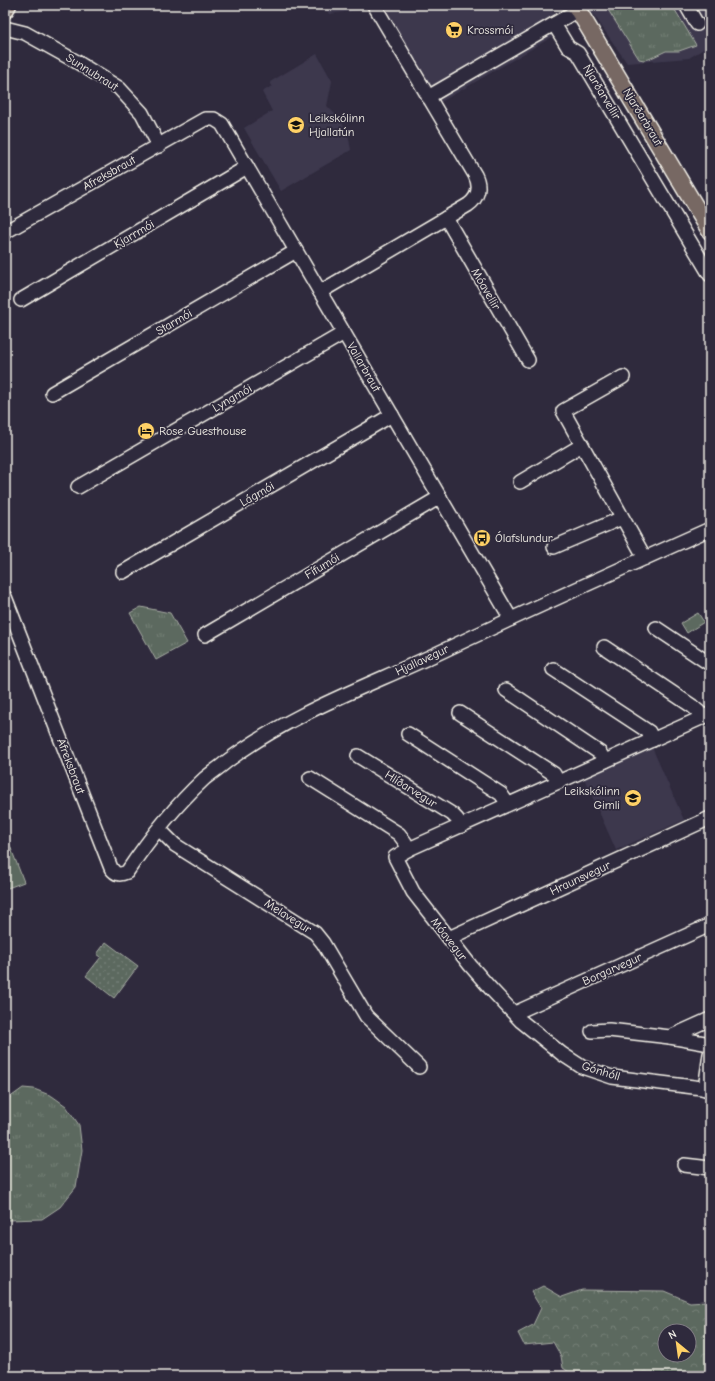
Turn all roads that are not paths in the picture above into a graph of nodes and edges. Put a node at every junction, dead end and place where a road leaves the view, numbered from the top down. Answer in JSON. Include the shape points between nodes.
{"nodes":[{"id":1,"x":8,"y":5,"type":"edge"},
{"id":2,"x":374,"y":5,"type":"edge"},
{"id":3,"x":686,"y":5,"type":"edge"},
{"id":4,"x":576,"y":7,"type":"edge"},
{"id":5,"x":5,"y":11,"type":"edge"},
{"id":6,"x":554,"y":24,"type":"junction"},
{"id":7,"x":697,"y":24,"type":"dead end"},
{"id":8,"x":5,"y":28,"type":"edge"},
{"id":9,"x":25,"y":33,"type":"junction"},
{"id":10,"x":428,"y":97,"type":"junction"},
{"id":11,"x":214,"y":119,"type":"joint"},
{"id":12,"x":159,"y":146,"type":"junction"},
{"id":13,"x":664,"y":153,"type":"junction"},
{"id":14,"x":645,"y":165,"type":"junction"},
{"id":15,"x":247,"y":167,"type":"junction"},
{"id":16,"x":446,"y":218,"type":"junction"},
{"id":17,"x":710,"y":230,"type":"edge"},
{"id":18,"x":5,"y":232,"type":"edge"},
{"id":19,"x":296,"y":251,"type":"junction"},
{"id":20,"x":710,"y":275,"type":"edge"},
{"id":21,"x":320,"y":292,"type":"junction"},
{"id":22,"x":21,"y":300,"type":"dead end"},
{"id":23,"x":344,"y":333,"type":"junction"},
{"id":24,"x":528,"y":360,"type":"dead end"},
{"id":25,"x":623,"y":377,"type":"dead end"},
{"id":26,"x":52,"y":393,"type":"dead end"},
{"id":27,"x":392,"y":415,"type":"junction"},
{"id":28,"x":582,"y":445,"type":"junction"},
{"id":29,"x":520,"y":482,"type":"dead end"},
{"id":30,"x":78,"y":487,"type":"dead end"},
{"id":31,"x":440,"y":497,"type":"junction"},
{"id":32,"x":622,"y":518,"type":"junction"},
{"id":33,"x":710,"y":529,"type":"edge"},
{"id":34,"x":554,"y":547,"type":"dead end"},
{"id":35,"x":645,"y":558,"type":"junction"},
{"id":36,"x":123,"y":572,"type":"dead end"},
{"id":37,"x":5,"y":597,"type":"edge"},
{"id":38,"x":511,"y":619,"type":"junction"},
{"id":39,"x":656,"y":628,"type":"dead end"},
{"id":40,"x":205,"y":635,"type":"dead end"},
{"id":41,"x":604,"y":646,"type":"dead end"},
{"id":42,"x":710,"y":664,"type":"edge"},
{"id":43,"x":553,"y":669,"type":"dead end"},
{"id":44,"x":506,"y":690,"type":"dead end"},
{"id":45,"x":460,"y":713,"type":"dead end"},
{"id":46,"x":706,"y":716,"type":"edge"},
{"id":47,"x":408,"y":734,"type":"dead end"},
{"id":48,"x":653,"y":740,"type":"junction"},
{"id":49,"x":358,"y":756,"type":"dead end"},
{"id":50,"x":605,"y":761,"type":"junction"},
{"id":51,"x":310,"y":778,"type":"dead end"},
{"id":52,"x":558,"y":782,"type":"junction"},
{"id":53,"x":508,"y":804,"type":"junction"},
{"id":54,"x":710,"y":818,"type":"edge"},
{"id":55,"x":461,"y":826,"type":"junction"},
{"id":56,"x":159,"y":829,"type":"junction"},
{"id":57,"x":409,"y":849,"type":"junction"},
{"id":58,"x":710,"y":925,"type":"edge"},
{"id":59,"x":449,"y":938,"type":"junction"},
{"id":60,"x":515,"y":1013,"type":"junction"},
{"id":61,"x":710,"y":1019,"type":"edge"},
{"id":62,"x":592,"y":1031,"type":"dead end"},
{"id":63,"x":670,"y":1037,"type":"junction"},
{"id":64,"x":710,"y":1044,"type":"edge"},
{"id":65,"x":710,"y":1054,"type":"edge"},
{"id":66,"x":419,"y":1067,"type":"dead end"},
{"id":67,"x":707,"y":1089,"type":"edge"},
{"id":68,"x":684,"y":1165,"type":"dead end"},
{"id":69,"x":710,"y":1168,"type":"edge"}],
"edges":[{"from":1,"to":5,"type":"main road"},
{"from":2,"to":10,"type":"street"},
{"from":3,"to":7,"type":"street"},
{"from":4,"to":6,"type":"street"},
{"from":4,"to":13,"type":"main road","name":"Njarðarbraut"},
{"from":5,"to":9,"type":"street","name":"Sunnubraut"},
{"from":6,"to":10,"type":"street"},
{"from":6,"to":14,"type":"street","name":"Njarðarvellir","via":[[568,47],[578,53]]},
{"from":8,"to":9,"type":"street","name":"Sunnubraut"},
{"from":9,"to":12,"type":"street","name":"Sunnubraut","via":[[119,88],[142,113]]},
{"from":10,"to":16,"type":"street","via":[[478,183],[478,192],[474,200]]},
{"from":11,"to":12,"type":"street","name":"Afreksbraut","via":[[205,119]]},
{"from":11,"to":15,"type":"street","name":"Vallarbraut","via":[[222,124]]},
{"from":12,"to":18,"type":"street","name":"Afreksbraut"},
{"from":13,"to":14,"type":"street"},
{"from":13,"to":17,"type":"main road","name":"Njarðarbraut"},
{"from":14,"to":20,"type":"street","name":"Njarðarvellir"},
{"from":15,"to":19,"type":"street","name":"Vallarbraut"},
{"from":15,"to":22,"type":"street","name":"Kjarrmói"},
{"from":16,"to":21,"type":"street"},
{"from":16,"to":24,"type":"street","name":"Móavellir"},
{"from":19,"to":21,"type":"street","name":"Vallarbraut"},
{"from":19,"to":26,"type":"street","name":"Starmói"},
{"from":21,"to":23,"type":"street","name":"Vallarbraut"},
{"from":23,"to":27,"type":"street","name":"Vallarbraut"},
{"from":23,"to":30,"type":"street","name":"Lyngmói"},
{"from":25,"to":28,"type":"street","via":[[563,411]]},
{"from":27,"to":31,"type":"street","name":"Vallarbraut"},
{"from":27,"to":36,"type":"street","name":"Lágmói"},
{"from":28,"to":29,"type":"street"},
{"from":28,"to":32,"type":"street"},
{"from":31,"to":38,"type":"street","name":"Vallarbraut"},
{"from":31,"to":40,"type":"street","name":"Fífumói"},
{"from":32,"to":34,"type":"street"},
{"from":32,"to":35,"type":"street"},
{"from":33,"to":35,"type":"street","name":"Hjallavegur"},
{"from":35,"to":38,"type":"street","name":"Hjallavegur"},
{"from":37,"to":56,"type":"street","name":"Afreksbraut","via":[[115,873],[127,872]]},
{"from":38,"to":56,"type":"street","name":"Hjallavegur","via":[[275,729],[244,748],[205,778]]},
{"from":39,"to":42,"type":"street"},
{"from":41,"to":46,"type":"street"},
{"from":43,"to":48,"type":"street","via":[[644,728]]},
{"from":44,"to":50,"type":"street","via":[[600,753]]},
{"from":45,"to":52,"type":"street","via":[[554,774]]},
{"from":46,"to":48,"type":"street"},
{"from":47,"to":53,"type":"street","via":[[501,794]]},
{"from":48,"to":50,"type":"street"},
{"from":49,"to":55,"type":"street","name":"Hlíðarvegur","via":[[452,814]]},
{"from":50,"to":52,"type":"street"},
{"from":51,"to":57,"type":"street","via":[[399,834]]},
{"from":52,"to":53,"type":"street"},
{"from":53,"to":55,"type":"street"},
{"from":54,"to":59,"type":"street","name":"Hraunsvegur"},
{"from":55,"to":57,"type":"street"},
{"from":56,"to":66,"type":"street","name":"Melavegur","via":[[175,845],[315,933],[366,1016]]},
{"from":57,"to":59,"type":"street","name":"Móavegur","via":[[395,857],[413,892]]},
{"from":58,"to":60,"type":"street","name":"Borgarvegur"},
{"from":59,"to":60,"type":"street","name":"Móavegur","via":[[485,983]]},
{"from":60,"to":67,"type":"street","name":"Gónhóll","via":[[521,1021],[582,1067],[612,1077]]},
{"from":61,"to":63,"type":"street"},
{"from":62,"to":63,"type":"street","via":[[609,1030]]},
{"from":63,"to":64,"type":"street"},
{"from":65,"to":67,"type":"street","name":"Gónhóll"},
{"from":68,"to":69,"type":"street"}]}
